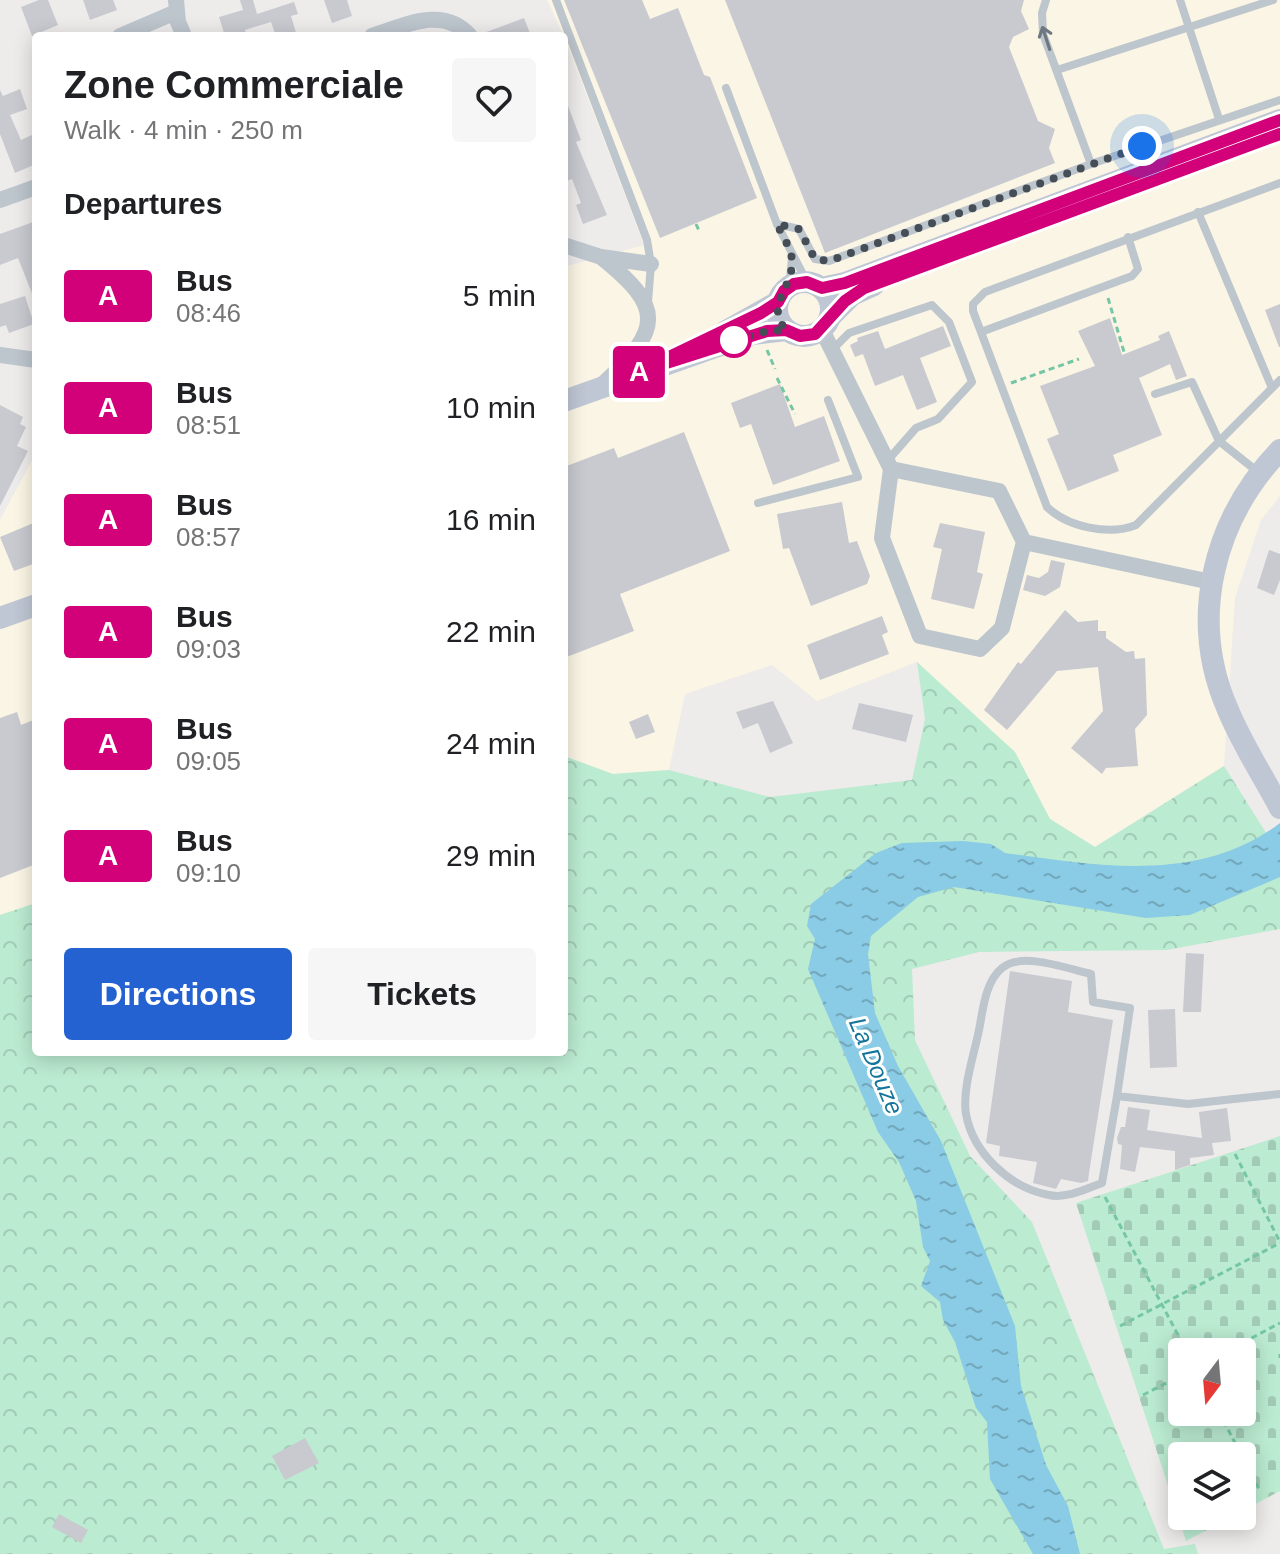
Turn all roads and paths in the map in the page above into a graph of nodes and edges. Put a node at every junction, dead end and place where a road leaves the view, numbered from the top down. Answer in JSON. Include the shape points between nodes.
{"nodes":[{"id":1,"x":556,"y":0,"type":"edge"},
{"id":2,"x":1046,"y":0,"type":"edge"},
{"id":3,"x":1180,"y":0,"type":"edge"},
{"id":4,"x":1273,"y":0,"type":"edge"},
{"id":5,"x":176,"y":6,"type":"edge"},
{"id":6,"x":1189,"y":26,"type":"junction"},
{"id":7,"x":127,"y":32,"type":"edge"},
{"id":8,"x":183,"y":32,"type":"edge"},
{"id":9,"x":386,"y":32,"type":"edge"},
{"id":10,"x":465,"y":32,"type":"edge"},
{"id":11,"x":1057,"y":70,"type":"junction"},
{"id":12,"x":726,"y":88,"type":"dead end"},
{"id":13,"x":1280,"y":100,"type":"edge"},
{"id":14,"x":1219,"y":119,"type":"junction"},
{"id":15,"x":1280,"y":120,"type":"edge"},
{"id":16,"x":1280,"y":134,"type":"edge"},
{"id":17,"x":1091,"y":164,"type":"junction"},
{"id":18,"x":1280,"y":183,"type":"edge"},
{"id":19,"x":32,"y":188,"type":"edge"},
{"id":20,"x":0,"y":200,"type":"edge"},
{"id":21,"x":1198,"y":212,"type":"junction"},
{"id":22,"x":696,"y":224,"type":"dead end"},
{"id":23,"x":777,"y":224,"type":"junction"},
{"id":24,"x":700,"y":233,"type":"dead end"},
{"id":25,"x":1128,"y":237,"type":"junction"},
{"id":26,"x":568,"y":246,"type":"edge"},
{"id":27,"x":601,"y":257,"type":"junction"},
{"id":28,"x":792,"y":258,"type":"junction"},
{"id":29,"x":651,"y":264,"type":"junction"},
{"id":30,"x":1104,"y":286,"type":"junction"},
{"id":31,"x":799,"y":290,"type":"junction"},
{"id":32,"x":647,"y":306,"type":"junction"},
{"id":33,"x":786,"y":330,"type":"junction"},
{"id":34,"x":828,"y":332,"type":"junction"},
{"id":35,"x":981,"y":332,"type":"junction"},
{"id":36,"x":765,"y":347,"type":"dead end"},
{"id":37,"x":1124,"y":352,"type":"dead end"},
{"id":38,"x":1,"y":358,"type":"edge"},
{"id":39,"x":1079,"y":359,"type":"dead end"},
{"id":40,"x":32,"y":360,"type":"edge"},
{"id":41,"x":775,"y":369,"type":"dead end"},
{"id":42,"x":638,"y":372,"type":"junction"},
{"id":43,"x":777,"y":378,"type":"dead end"},
{"id":44,"x":1280,"y":380,"type":"edge"},
{"id":45,"x":1001,"y":386,"type":"junction"},
{"id":46,"x":599,"y":387,"type":"junction"},
{"id":47,"x":1272,"y":388,"type":"junction"},
{"id":48,"x":1155,"y":394,"type":"dead end"},
{"id":49,"x":568,"y":399,"type":"edge"},
{"id":50,"x":828,"y":400,"type":"dead end"},
{"id":51,"x":795,"y":414,"type":"dead end"},
{"id":52,"x":1219,"y":441,"type":"junction"},
{"id":53,"x":1280,"y":450,"type":"edge"},
{"id":54,"x":889,"y":466,"type":"junction"},
{"id":55,"x":1259,"y":472,"type":"junction"},
{"id":56,"x":758,"y":503,"type":"dead end"},
{"id":57,"x":1024,"y":542,"type":"junction"},
{"id":58,"x":1211,"y":582,"type":"junction"},
{"id":59,"x":32,"y":606,"type":"edge"},
{"id":60,"x":0,"y":618,"type":"edge"},
{"id":61,"x":1280,"y":808,"type":"edge"},
{"id":62,"x":1280,"y":1094,"type":"edge"},
{"id":63,"x":1117,"y":1096,"type":"junction"},
{"id":64,"x":1235,"y":1154,"type":"dead end"},
{"id":65,"x":1105,"y":1197,"type":"dead end"},
{"id":66,"x":1280,"y":1242,"type":"edge"},
{"id":67,"x":1162,"y":1304,"type":"junction"},
{"id":68,"x":1280,"y":1323,"type":"edge"},
{"id":69,"x":1120,"y":1326,"type":"dead end"},
{"id":70,"x":1180,"y":1338,"type":"edge"},
{"id":71,"x":1252,"y":1338,"type":"edge"},
{"id":72,"x":1168,"y":1382,"type":"edge"},
{"id":73,"x":1143,"y":1395,"type":"dead end"},
{"id":74,"x":1226,"y":1426,"type":"edge"},
{"id":75,"x":1259,"y":1489,"type":"dead end"}],
"edges":[{"from":1,"to":29,"type":"lane","via":[[647,240]]},
{"from":11,"to":2,"type":"lane","one_way":true,"via":[[1041,26]]},
{"from":3,"to":6,"type":"lane"},
{"from":4,"to":6,"type":"lane"},
{"from":5,"to":7,"type":"street"},
{"from":5,"to":8,"type":"street"},
{"from":6,"to":11,"type":"lane"},
{"from":6,"to":14,"type":"lane"},
{"from":9,"to":10,"type":"street","via":[[437,18]]},
{"from":11,"to":17,"type":"lane"},
{"from":12,"to":23,"type":"lane"},
{"from":13,"to":14,"type":"lane"},
{"from":14,"to":17,"type":"lane"},
{"from":15,"to":31,"type":"main road","via":[[845,283]]},
{"from":16,"to":34,"type":"main road","via":[[864,288],[852,295]]},
{"from":17,"to":23,"type":"lane","via":[[829,261],[815,259],[799,229]]},
{"from":18,"to":21,"type":"lane"},
{"from":19,"to":20,"type":"street"},
{"from":21,"to":25,"type":"lane"},
{"from":21,"to":47,"type":"lane"},
{"from":22,"to":24,"type":"path"},
{"from":23,"to":28,"type":"lane"},
{"from":25,"to":30,"type":"lane","via":[[1138,269]]},
{"from":25,"to":35,"type":"lane","via":[[985,292],[973,304]]},
{"from":26,"to":27,"type":"street"},
{"from":27,"to":29,"type":"street"},
{"from":27,"to":32,"type":"street","via":[[640,292]]},
{"from":28,"to":31,"type":"lane"},
{"from":28,"to":31,"type":"lane"},
{"from":29,"to":32,"type":"lane"},
{"from":30,"to":35,"type":"lane"},
{"from":30,"to":37,"type":"path"},
{"from":31,"to":33,"type":"main road","via":[[778,317]]},
{"from":31,"to":34,"type":"main road","via":[[830,301]]},
{"from":31,"to":42,"type":"main road"},
{"from":32,"to":46,"type":"street","via":[[649,324],[637,349]]},
{"from":33,"to":34,"type":"main road","via":[[808,337]]},
{"from":33,"to":42,"type":"main road","via":[[752,334]]},
{"from":34,"to":54,"type":"street"},
{"from":34,"to":54,"type":"lane","via":[[849,333],[932,305],[949,322],[972,382],[938,419],[916,428]]},
{"from":35,"to":45,"type":"lane"},
{"from":36,"to":41,"type":"path"},
{"from":38,"to":40,"type":"street"},
{"from":39,"to":45,"type":"path"},
{"from":42,"to":46,"type":"main road"},
{"from":43,"to":51,"type":"path"},
{"from":44,"to":47,"type":"lane"},
{"from":45,"to":52,"type":"lane","via":[[1047,507],[1068,521],[1115,531],[1136,525]]},
{"from":46,"to":49,"type":"main road"},
{"from":47,"to":52,"type":"lane"},
{"from":48,"to":52,"type":"lane","via":[[1192,382]]},
{"from":50,"to":56,"type":"lane","via":[[858,477]]},
{"from":52,"to":55,"type":"lane"},
{"from":53,"to":55,"type":"main road"},
{"from":54,"to":57,"type":"street","via":[[999,491]]},
{"from":54,"to":57,"type":"street","via":[[882,538],[920,636],[980,649],[1002,628]]},
{"from":55,"to":58,"type":"main road","via":[[1230,522]]},
{"from":57,"to":58,"type":"street"},
{"from":58,"to":61,"type":"main road","via":[[1206,623],[1213,668],[1228,710]]},
{"from":59,"to":60,"type":"main road"},
{"from":62,"to":63,"type":"lane","via":[[1188,1104]]},
{"from":63,"to":63,"type":"lane","via":[[1102,1183],[1049,1196],[1018,1183],[983,1157],[966,1114],[987,991],[1002,967],[1024,961],[1091,974],[1093,1002],[1130,1008]]},
{"from":64,"to":66,"type":"path"},
{"from":65,"to":67,"type":"path"},
{"from":66,"to":67,"type":"path"},
{"from":67,"to":69,"type":"path"},
{"from":67,"to":70,"type":"path"},
{"from":68,"to":71,"type":"path"},
{"from":72,"to":73,"type":"path"},
{"from":74,"to":75,"type":"path"}]}
